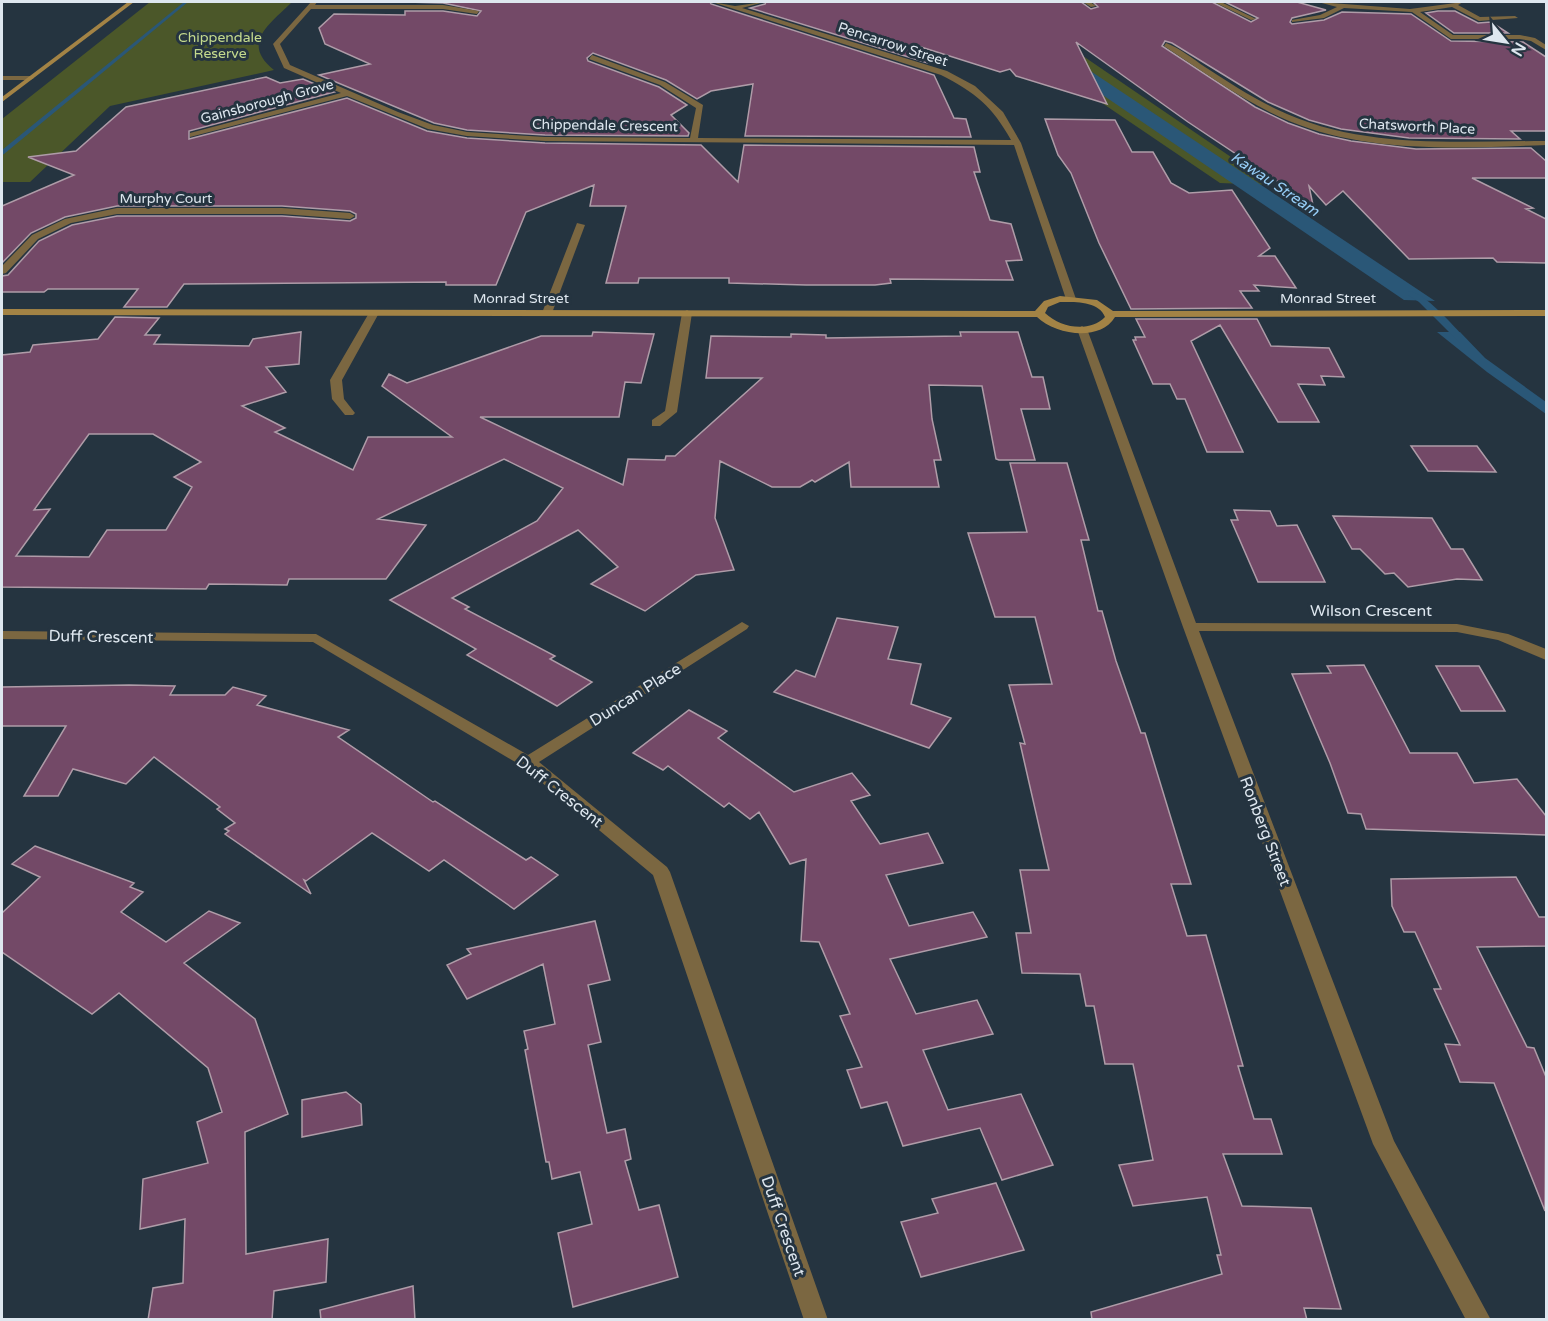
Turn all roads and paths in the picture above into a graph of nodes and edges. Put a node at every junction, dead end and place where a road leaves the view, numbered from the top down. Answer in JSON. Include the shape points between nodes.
{"nodes":[{"id":1,"x":131,"y":2,"type":"edge"},
{"id":2,"x":715,"y":2,"type":"edge"},
{"id":3,"x":761,"y":2,"type":"edge"},
{"id":4,"x":1086,"y":2,"type":"edge"},
{"id":5,"x":1217,"y":2,"type":"edge"},
{"id":6,"x":1321,"y":2,"type":"edge"},
{"id":7,"x":1460,"y":2,"type":"edge"},
{"id":8,"x":311,"y":4,"type":"edge"},
{"id":9,"x":1452,"y":4,"type":"junction"},
{"id":10,"x":1093,"y":6,"type":"dead end"},
{"id":11,"x":1343,"y":6,"type":"junction"},
{"id":12,"x":736,"y":8,"type":"junction"},
{"id":13,"x":1413,"y":10,"type":"junction"},
{"id":14,"x":477,"y":12,"type":"dead end"},
{"id":15,"x":1515,"y":18,"type":"dead end"},
{"id":16,"x":1253,"y":19,"type":"dead end"},
{"id":17,"x":1294,"y":21,"type":"dead end"},
{"id":18,"x":1166,"y":45,"type":"dead end"},
{"id":19,"x":1546,"y":48,"type":"edge"},
{"id":20,"x":592,"y":57,"type":"dead end"},
{"id":21,"x":2,"y":78,"type":"edge"},
{"id":22,"x":30,"y":78,"type":"junction"},
{"id":23,"x":348,"y":93,"type":"junction"},
{"id":24,"x":2,"y":100,"type":"edge"},
{"id":25,"x":193,"y":135,"type":"dead end"},
{"id":26,"x":694,"y":140,"type":"junction"},
{"id":27,"x":1017,"y":142,"type":"junction"},
{"id":28,"x":1546,"y":143,"type":"edge"},
{"id":29,"x":350,"y":216,"type":"dead end"},
{"id":30,"x":580,"y":225,"type":"dead end"},
{"id":31,"x":2,"y":271,"type":"edge"},
{"id":32,"x":1071,"y":299,"type":"junction"},
{"id":33,"x":2,"y":312,"type":"edge"},
{"id":34,"x":374,"y":313,"type":"junction"},
{"id":35,"x":547,"y":313,"type":"junction"},
{"id":36,"x":687,"y":313,"type":"junction"},
{"id":37,"x":1040,"y":314,"type":"junction"},
{"id":38,"x":1110,"y":314,"type":"junction"},
{"id":39,"x":1546,"y":314,"type":"edge"},
{"id":40,"x":1082,"y":329,"type":"junction"},
{"id":41,"x":349,"y":413,"type":"dead end"},
{"id":42,"x":656,"y":423,"type":"dead end"},
{"id":43,"x":742,"y":626,"type":"dead end"},
{"id":44,"x":1190,"y":627,"type":"junction"},
{"id":45,"x":2,"y":635,"type":"edge"},
{"id":46,"x":1546,"y":655,"type":"edge"},
{"id":47,"x":528,"y":762,"type":"junction"},
{"id":48,"x":816,"y":1320,"type":"edge"},
{"id":49,"x":1479,"y":1320,"type":"edge"}],
"edges":[{"from":1,"to":22,"type":"street"},
{"from":2,"to":12,"type":"street","name":"Pencarrow Street"},
{"from":3,"to":12,"type":"street"},
{"from":4,"to":10,"type":"street"},
{"from":5,"to":16,"type":"street"},
{"from":6,"to":11,"type":"street"},
{"from":7,"to":9,"type":"street"},
{"from":8,"to":14,"type":"street","via":[[443,7]]},
{"from":8,"to":23,"type":"street","name":"Chippendale Crescent","via":[[276,44],[287,66]]},
{"from":9,"to":13,"type":"street"},
{"from":9,"to":15,"type":"street","via":[[1479,19]]},
{"from":11,"to":13,"type":"street"},
{"from":11,"to":17,"type":"street","via":[[1322,17]]},
{"from":12,"to":27,"type":"street","name":"Pencarrow Street","via":[[944,73],[972,88],[1000,114]]},
{"from":13,"to":19,"type":"street","via":[[1451,37],[1526,38]]},
{"from":18,"to":28,"type":"street","name":"Chatsworth Place","via":[[1287,117],[1339,134],[1401,142]]},
{"from":20,"to":26,"type":"street","via":[[683,93],[700,107]]},
{"from":21,"to":22,"type":"street"},
{"from":22,"to":24,"type":"street"},
{"from":23,"to":25,"type":"street","name":"Gainsborough Grove"},
{"from":23,"to":26,"type":"street","name":"Chippendale Crescent","via":[[431,127],[467,134]]},
{"from":26,"to":27,"type":"street","name":"Chippendale Crescent"},
{"from":27,"to":32,"type":"street","name":"Pencarrow Street"},
{"from":29,"to":31,"type":"street","name":"Murphy Court","via":[[282,211],[117,211],[68,221],[35,237]]},
{"from":30,"to":35,"type":"street"},
{"from":32,"to":37,"type":"street","via":[[1044,305]]},
{"from":32,"to":38,"type":"street","via":[[1100,305]]},
{"from":33,"to":34,"type":"street","name":"Monrad Street"},
{"from":34,"to":35,"type":"street","name":"Monrad Street"},
{"from":34,"to":41,"type":"street","via":[[336,380],[338,399]]},
{"from":35,"to":36,"type":"street","name":"Monrad Street"},
{"from":36,"to":37,"type":"street","name":"Monrad Street"},
{"from":36,"to":42,"type":"street","via":[[671,412]]},
{"from":37,"to":40,"type":"street","via":[[1050,322]]},
{"from":38,"to":39,"type":"street","name":"Monrad Street"},
{"from":38,"to":40,"type":"street","via":[[1107,322]]},
{"from":40,"to":44,"type":"street","name":"Ronberg Street"},
{"from":43,"to":47,"type":"street","name":"Duncan Place"},
{"from":44,"to":46,"type":"street","name":"Wilson Crescent","via":[[1457,628],[1514,639]]},
{"from":44,"to":49,"type":"street","name":"Ronberg Street","via":[[1384,1144]]},
{"from":45,"to":47,"type":"street","name":"Duff Crescent","via":[[316,638]]},
{"from":47,"to":48,"type":"street","name":"Duff Crescent","via":[[661,872]]}]}
